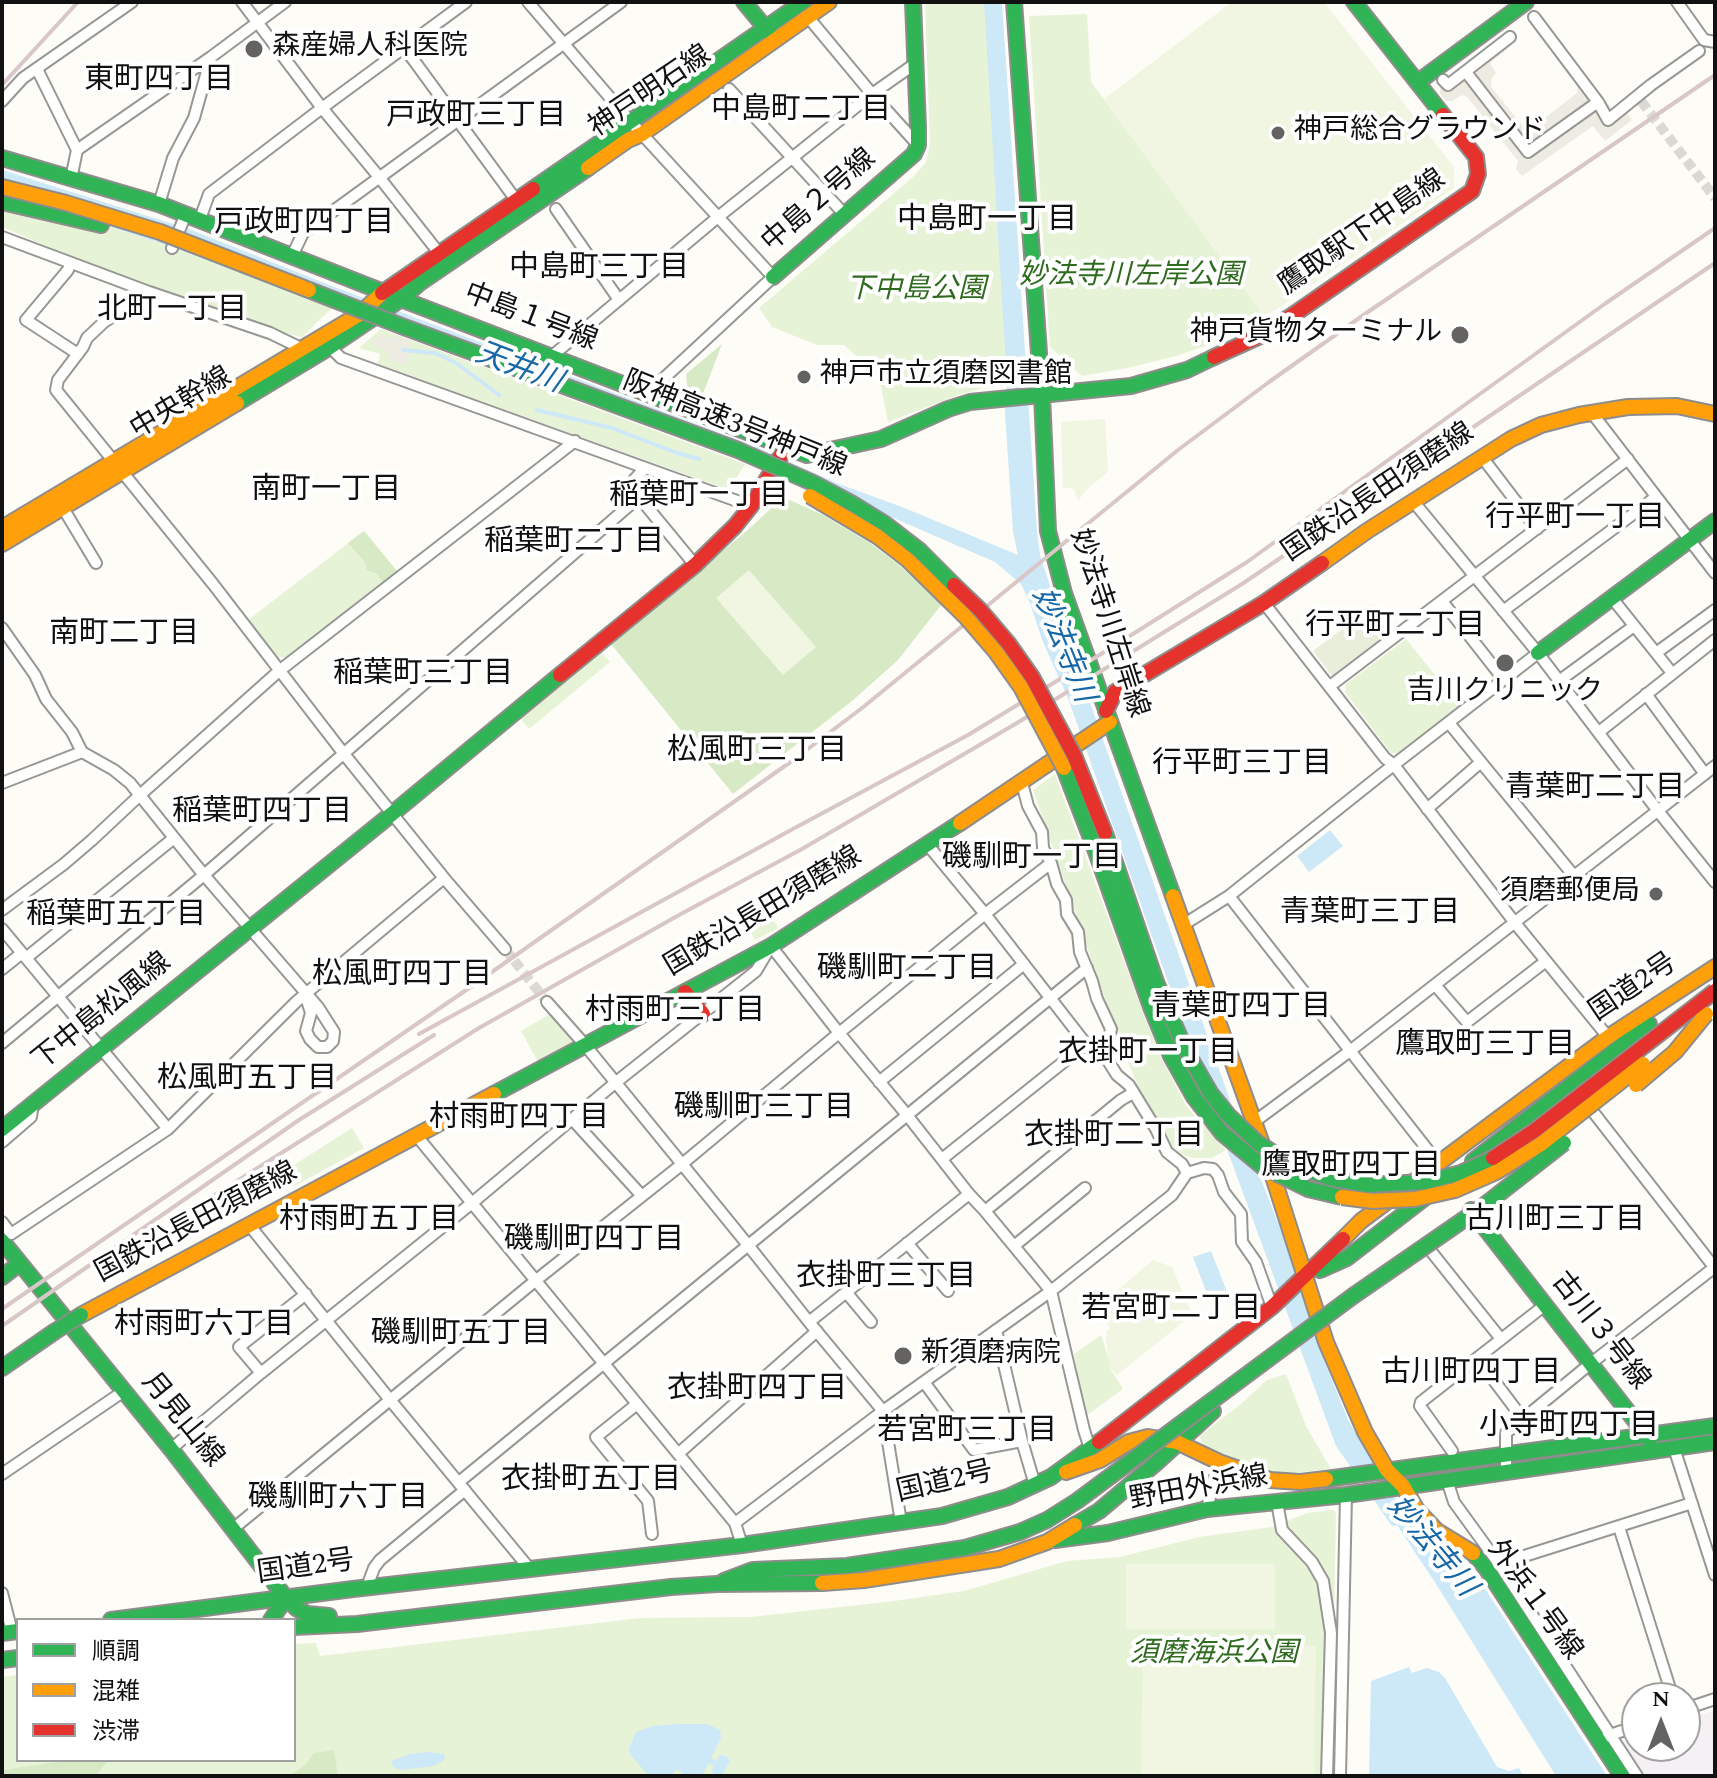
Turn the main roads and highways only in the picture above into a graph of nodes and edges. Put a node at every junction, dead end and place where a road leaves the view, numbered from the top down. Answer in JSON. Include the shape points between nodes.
{"nodes":[{"id":1,"x":744,"y":2,"type":"edge"},
{"id":2,"x":829,"y":2,"type":"edge"},
{"id":3,"x":913,"y":2,"type":"edge"},
{"id":4,"x":1014,"y":2,"type":"edge"},
{"id":5,"x":1354,"y":2,"type":"edge"},
{"id":6,"x":1526,"y":2,"type":"edge"},
{"id":7,"x":806,"y":9,"type":"edge"},
{"id":8,"x":771,"y":34,"type":"junction"},
{"id":9,"x":1418,"y":82,"type":"junction"},
{"id":10,"x":2,"y":158,"type":"edge"},
{"id":11,"x":2,"y":187,"type":"edge"},
{"id":12,"x":2,"y":202,"type":"edge"},
{"id":13,"x":2,"y":212,"type":"edge"},
{"id":14,"x":101,"y":225,"type":"junction"},
{"id":15,"x":773,"y":277,"type":"road end"},
{"id":16,"x":382,"y":293,"type":"junction"},
{"id":17,"x":401,"y":299,"type":"junction"},
{"id":18,"x":387,"y":309,"type":"joint"},
{"id":19,"x":366,"y":317,"type":"junction"},
{"id":20,"x":1035,"y":396,"type":"junction"},
{"id":21,"x":1003,"y":399,"type":"joint"},
{"id":22,"x":1715,"y":414,"type":"edge"},
{"id":23,"x":784,"y":450,"type":"junction"},
{"id":24,"x":117,"y":466,"type":"junction"},
{"id":25,"x":1715,"y":521,"type":"edge"},
{"id":26,"x":2,"y":528,"type":"edge"},
{"id":27,"x":2,"y":544,"type":"edge"},
{"id":28,"x":1538,"y":653,"type":"road end"},
{"id":29,"x":1106,"y":721,"type":"junction"},
{"id":30,"x":1715,"y":968,"type":"edge"},
{"id":31,"x":1715,"y":991,"type":"edge"},
{"id":32,"x":685,"y":992,"type":"junction"},
{"id":33,"x":703,"y":1014,"type":"road end"},
{"id":34,"x":1712,"y":1014,"type":"edge"},
{"id":35,"x":2,"y":1129,"type":"edge"},
{"id":36,"x":1471,"y":1210,"type":"junction"},
{"id":37,"x":7,"y":1238,"type":"edge"},
{"id":38,"x":19,"y":1264,"type":"junction"},
{"id":39,"x":1305,"y":1276,"type":"junction"},
{"id":40,"x":2,"y":1277,"type":"edge"},
{"id":41,"x":1320,"y":1325,"type":"junction"},
{"id":42,"x":2,"y":1368,"type":"edge"},
{"id":43,"x":1715,"y":1426,"type":"edge"},
{"id":44,"x":1648,"y":1435,"type":"junction"},
{"id":45,"x":1177,"y":1442,"type":"junction"},
{"id":46,"x":1715,"y":1442,"type":"edge"},
{"id":47,"x":1654,"y":1450,"type":"junction"},
{"id":48,"x":1383,"y":1471,"type":"junction"},
{"id":49,"x":1051,"y":1477,"type":"junction"},
{"id":50,"x":1398,"y":1487,"type":"junction"},
{"id":51,"x":1047,"y":1542,"type":"junction"},
{"id":52,"x":717,"y":1584,"type":"junction"},
{"id":53,"x":286,"y":1598,"type":"junction"},
{"id":54,"x":492,"y":1608,"type":"junction"},
{"id":55,"x":127,"y":1618,"type":"edge"},
{"id":56,"x":272,"y":1618,"type":"edge"},
{"id":57,"x":296,"y":1627,"type":"edge"},
{"id":58,"x":1622,"y":1776,"type":"edge"}],
"edges":[{"from":1,"to":8,"type":"main road"},
{"from":2,"to":7,"type":"main road","name":"神戸明石線"},
{"from":3,"to":15,"type":"main road","name":"中島２号線","via":[[918,145],[914,154]]},
{"from":4,"to":20,"type":"main road","name":"妙法寺川左岸線"},
{"from":5,"to":9,"type":"main road"},
{"from":6,"to":9,"type":"main road"},
{"from":7,"to":8,"type":"main road","name":"神戸明石線"},
{"from":8,"to":16,"type":"main road","name":"神戸明石線","via":[[630,121]]},
{"from":8,"to":17,"type":"main road","name":"神戸明石線","via":[[642,134]]},
{"from":9,"to":20,"type":"main road","name":"鷹取駅下中島線","via":[[1476,157],[1472,191],[1258,337],[1187,370],[1131,386]]},
{"from":10,"to":16,"type":"main road","via":[[159,204]]},
{"from":11,"to":31,"type":"main road","name":"阪神高速3号神戸線","bridge":true,"via":[[160,232],[738,450],[813,483],[885,524],[980,610],[1032,677],[1074,755],[1185,1049],[1228,1115],[1288,1162],[1329,1178],[1368,1185],[1425,1182],[1461,1173],[1534,1131]]},
{"from":12,"to":14,"type":"main road","name":"阪神高速3号神戸線"},
{"from":13,"to":14,"type":"main road"},
{"from":14,"to":34,"type":"main road","name":"阪神高速3号神戸線","bridge":true,"via":[[734,461],[831,508],[908,560],[965,616],[1021,687],[1062,763],[1171,1056],[1222,1133],[1276,1175],[1328,1195],[1361,1200],[1415,1199],[1455,1190],[1541,1144]]},
{"from":16,"to":17,"type":"main road"},
{"from":16,"to":19,"type":"main road","name":"神戸明石線"},
{"from":17,"to":18,"type":"main road","name":"神戸明石線"},
{"from":17,"to":23,"type":"main road","name":"中島１号線"},
{"from":18,"to":19,"type":"main road","name":"中央幹線","bridge":true},
{"from":19,"to":24,"type":"main road","name":"中央幹線","via":[[303,349]]},
{"from":19,"to":24,"type":"main road","name":"中央幹線","via":[[330,347]]},
{"from":20,"to":21,"type":"main road","name":"鷹取駅下中島線"},
{"from":20,"to":29,"type":"main road","name":"妙法寺川左岸線","via":[[1048,531]]},
{"from":21,"to":23,"type":"main road","name":"中島１号線","via":[[970,402],[881,439],[817,454]]},
{"from":22,"to":29,"type":"main road","name":"国鉄沿長田須磨線","via":[[1677,406],[1628,407],[1541,425],[1511,439],[1264,603],[1115,692]]},
{"from":23,"to":35,"type":"main road","name":"下中島松風線","via":[[751,506],[695,565]]},
{"from":24,"to":26,"type":"main road","name":"中央幹線"},
{"from":24,"to":27,"type":"main road","name":"中央幹線","via":[[63,508]]},
{"from":25,"to":28,"type":"main road"},
{"from":29,"to":32,"type":"main road","name":"国鉄沿長田須磨線","via":[[1082,743],[771,946]]},
{"from":29,"to":39,"type":"main road","name":"妙法寺川左岸線","via":[[1257,1130]]},
{"from":30,"to":39,"type":"main road","name":"国道2号","via":[[1608,1037],[1438,1163],[1361,1221]]},
{"from":30,"to":39,"type":"main road","via":[[1347,1258]]},
{"from":32,"to":33,"type":"main road"},
{"from":32,"to":42,"type":"main road","name":"国鉄沿長田須磨線","bridge":true,"via":[[81,1315]]},
{"from":34,"to":36,"type":"main road","name":"国道2号"},
{"from":34,"to":52,"type":"main road","bridge":true,"via":[[1605,1112],[1482,1207],[1047,1520],[965,1548],[847,1566],[753,1570]]},
{"from":36,"to":41,"type":"main road","name":"国道2号"},
{"from":36,"to":44,"type":"main road","name":"古川３号線"},
{"from":37,"to":38,"type":"main road","name":"月見山線"},
{"from":38,"to":40,"type":"main road"},
{"from":38,"to":53,"type":"main road","name":"月見山線"},
{"from":39,"to":41,"type":"main road","name":"妙法寺川左岸線"},
{"from":39,"to":49,"type":"main road","name":"国道2号"},
{"from":41,"to":45,"type":"main road","name":"国道2号"},
{"from":41,"to":48,"type":"main road","name":"妙法寺川左岸線"},
{"from":43,"to":44,"type":"main road"},
{"from":44,"to":47,"type":"main road","name":"古川３号線"},
{"from":44,"to":48,"type":"main road"},
{"from":45,"to":48,"type":"main road","name":"野田外浜線","via":[[1270,1480],[1300,1482]]},
{"from":45,"to":49,"type":"main road","name":"野田外浜線","via":[[1148,1437],[1129,1442],[1100,1460]]},
{"from":45,"to":51,"type":"main road","name":"国道2号","via":[[1099,1511]]},
{"from":46,"to":47,"type":"main road"},
{"from":47,"to":50,"type":"main road"},
{"from":48,"to":50,"type":"main road","name":"外浜１号線"},
{"from":49,"to":53,"type":"main road","name":"国道2号","via":[[955,1513],[901,1522]]},
{"from":50,"to":51,"type":"main road","name":"野田外浜線","via":[[1207,1509]]},
{"from":50,"to":58,"type":"main road","name":"外浜１号線","via":[[1437,1531],[1473,1553],[1486,1568],[1604,1737]]},
{"from":51,"to":52,"type":"main road","name":"国道2号","via":[[999,1559],[864,1580]]},
{"from":52,"to":54,"type":"main road","name":"国道2号"},
{"from":53,"to":54,"type":"main road","via":[[307,1614],[319,1615],[439,1605]]},
{"from":53,"to":55,"type":"main road","name":"国道2号"},
{"from":53,"to":56,"type":"main road"},
{"from":54,"to":57,"type":"main road","name":"国道2号"}]}
